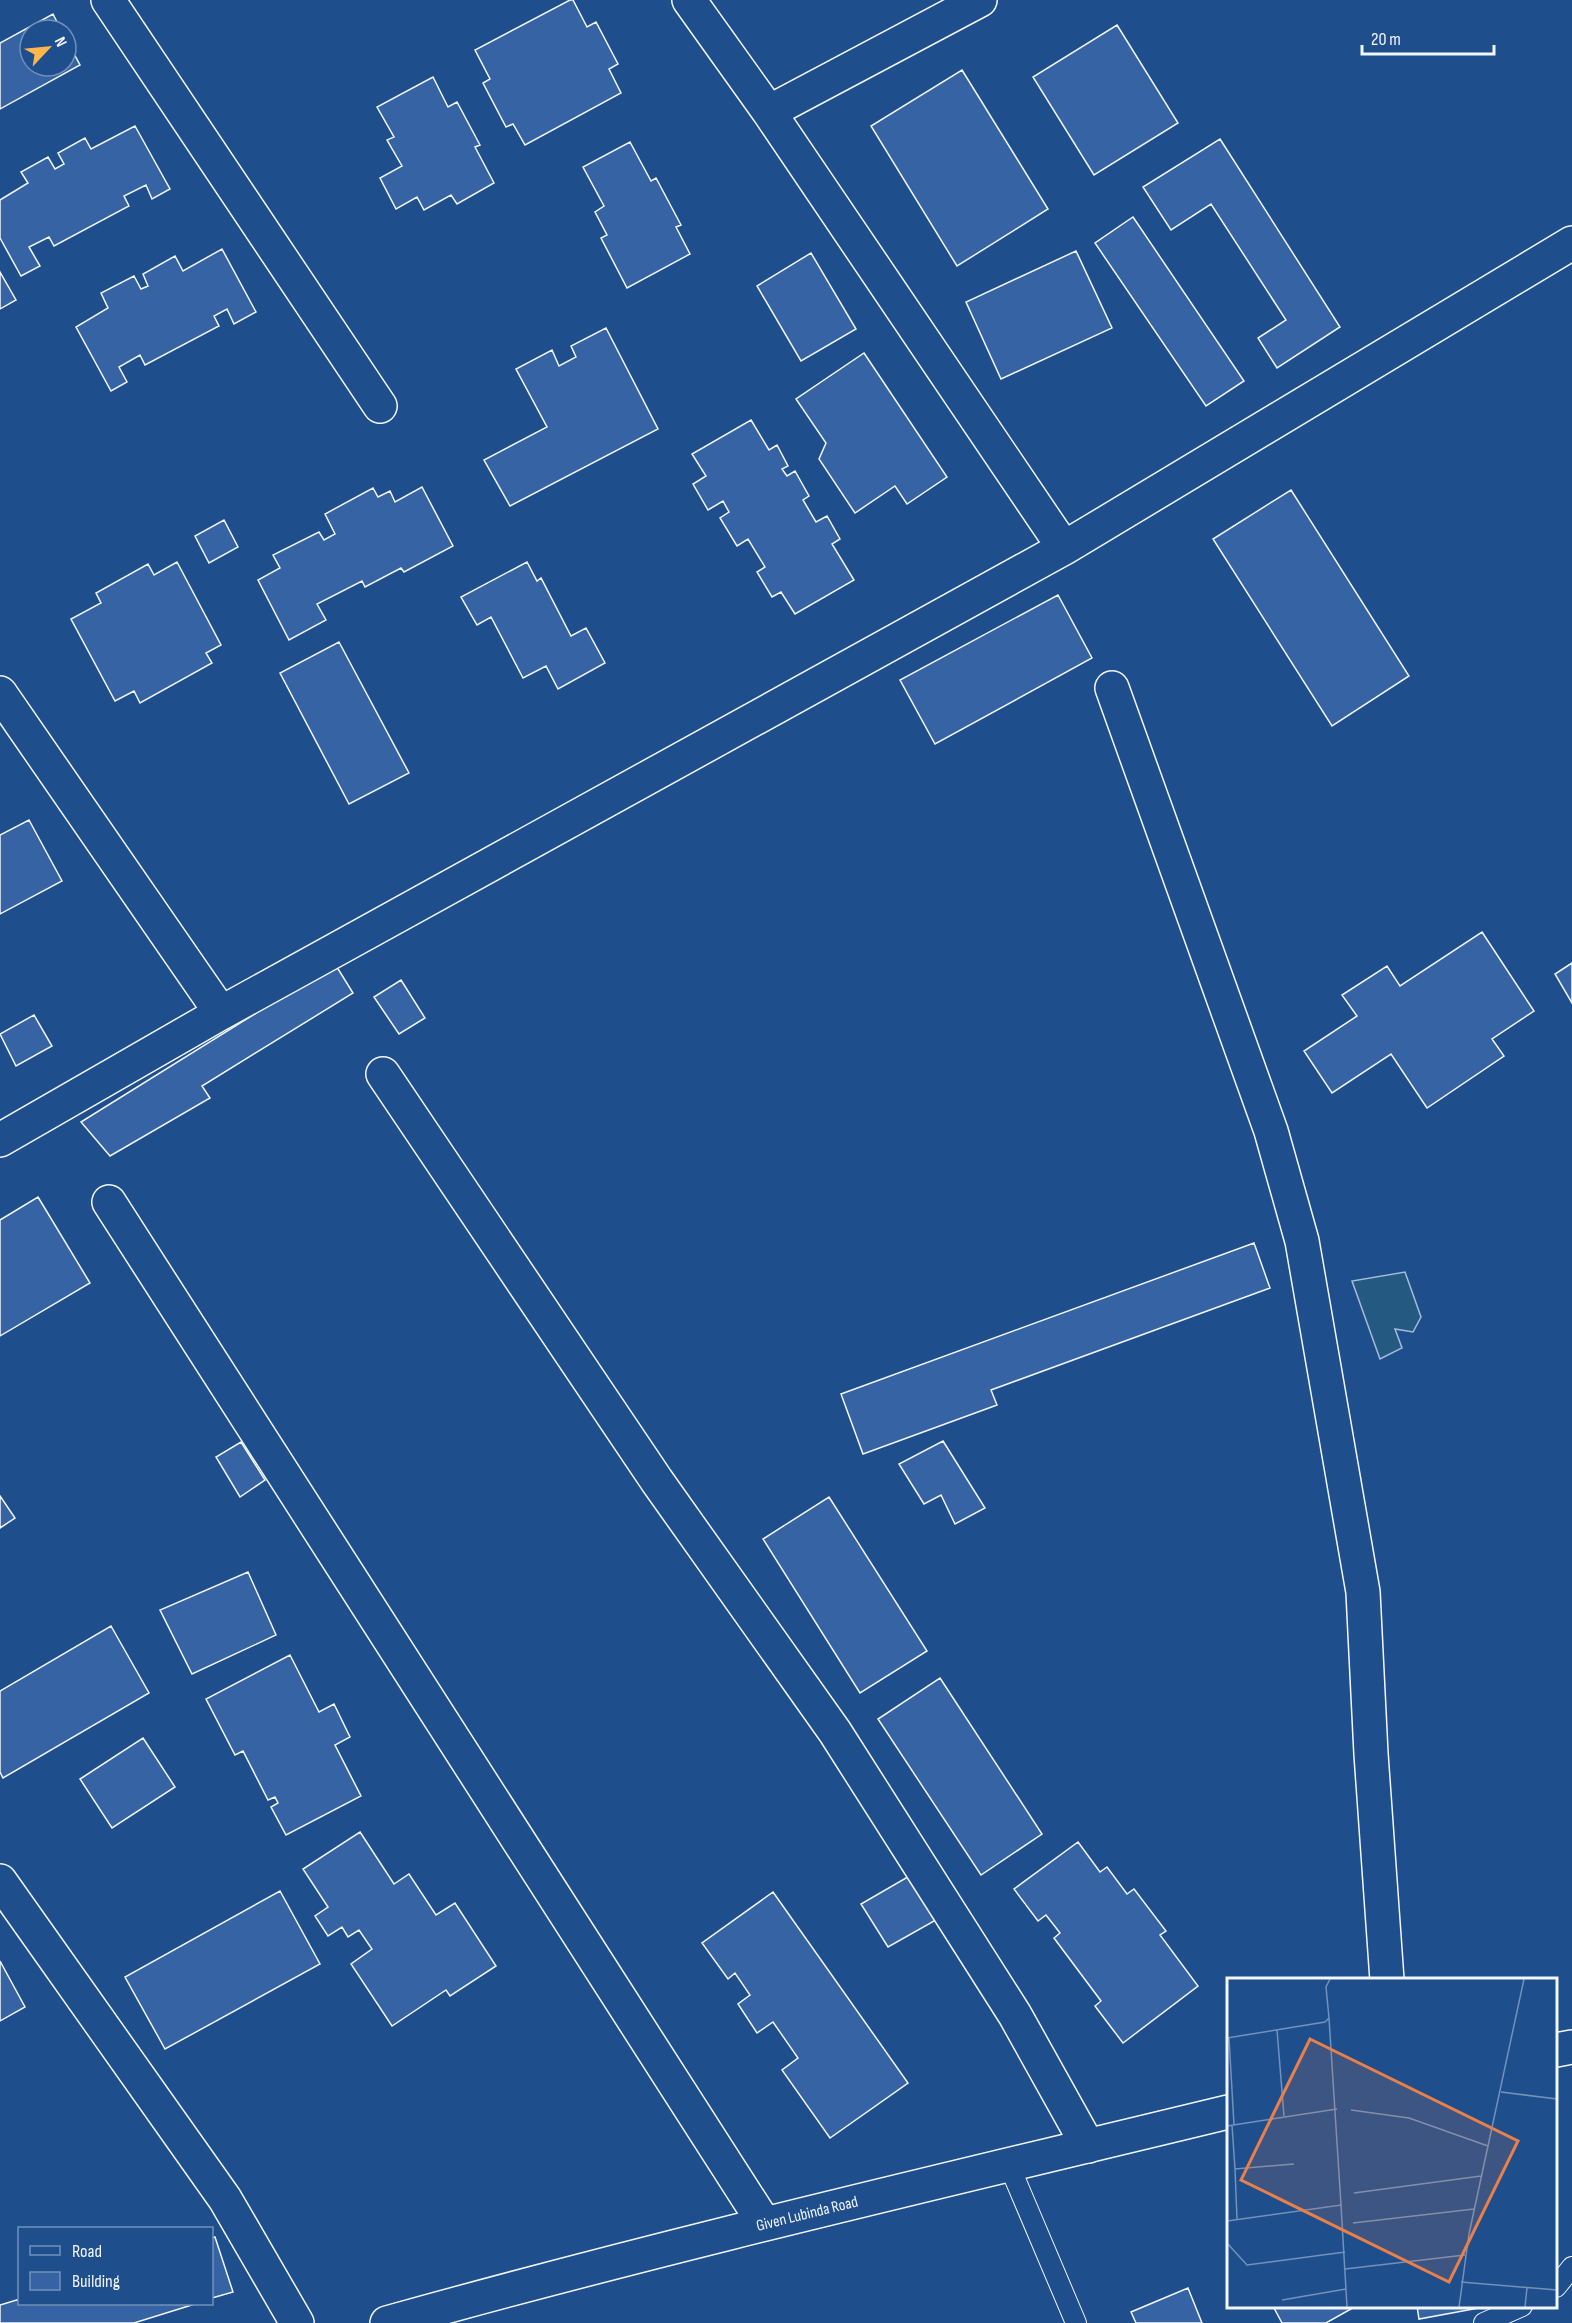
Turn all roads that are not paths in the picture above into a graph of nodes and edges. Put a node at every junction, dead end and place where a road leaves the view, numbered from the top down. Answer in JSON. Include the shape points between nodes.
{"nodes":[{"id":1,"x":108,"y":0,"type":"edge"},
{"id":2,"x":689,"y":0,"type":"edge"},
{"id":3,"x":980,"y":0,"type":"edge"},
{"id":4,"x":769,"y":112,"type":"junction"},
{"id":5,"x":1572,"y":243,"type":"edge"},
{"id":6,"x":380,"y":406,"type":"dead end"},
{"id":7,"x":1064,"y":548,"type":"junction"},
{"id":8,"x":1112,"y":688,"type":"dead end"},
{"id":9,"x":0,"y":693,"type":"edge"},
{"id":10,"x":221,"y":1013,"type":"junction"},
{"id":11,"x":383,"y":1074,"type":"dead end"},
{"id":12,"x":0,"y":1140,"type":"edge"},
{"id":13,"x":109,"y":1202,"type":"dead end"},
{"id":14,"x":0,"y":1881,"type":"edge"},
{"id":15,"x":1387,"y":1978,"type":"edge"},
{"id":16,"x":1572,"y":2048,"type":"edge"},
{"id":17,"x":1557,"y":2050,"type":"edge"},
{"id":18,"x":1227,"y":2112,"type":"edge"},
{"id":19,"x":1088,"y":2146,"type":"junction"},
{"id":20,"x":1009,"y":2165,"type":"junction"},
{"id":21,"x":764,"y":2223,"type":"junction"},
{"id":22,"x":1572,"y":2267,"type":"edge"},
{"id":23,"x":1557,"y":2286,"type":"edge"},
{"id":24,"x":1520,"y":2308,"type":"edge"},
{"id":25,"x":297,"y":2323,"type":"edge"},
{"id":26,"x":387,"y":2323,"type":"edge"},
{"id":27,"x":1076,"y":2323,"type":"edge"},
{"id":28,"x":1484,"y":2323,"type":"edge"}],
"edges":[{"from":1,"to":6,"type":"street"},
{"from":2,"to":4,"type":"street"},
{"from":3,"to":4,"type":"street"},
{"from":4,"to":7,"type":"street"},
{"from":5,"to":7,"type":"street"},
{"from":7,"to":10,"type":"street"},
{"from":8,"to":15,"type":"street","via":[[1270,1131],[1302,1241],[1363,1592]]},
{"from":9,"to":10,"type":"street"},
{"from":10,"to":12,"type":"street"},
{"from":11,"to":19,"type":"street","via":[[657,1481],[835,1732],[1015,2015]]},
{"from":13,"to":21,"type":"street"},
{"from":14,"to":25,"type":"street","via":[[225,2199]]},
{"from":16,"to":17,"type":"street"},
{"from":18,"to":19,"type":"street","name":"Given Lubinda Road"},
{"from":19,"to":20,"type":"street","name":"Given Lubinda Road"},
{"from":20,"to":21,"type":"street","name":"Given Lubinda Road"},
{"from":20,"to":27,"type":"lane"},
{"from":21,"to":26,"type":"street","name":"Given Lubinda Road"},
{"from":22,"to":23,"type":"lane"},
{"from":24,"to":28,"type":"lane"}]}
